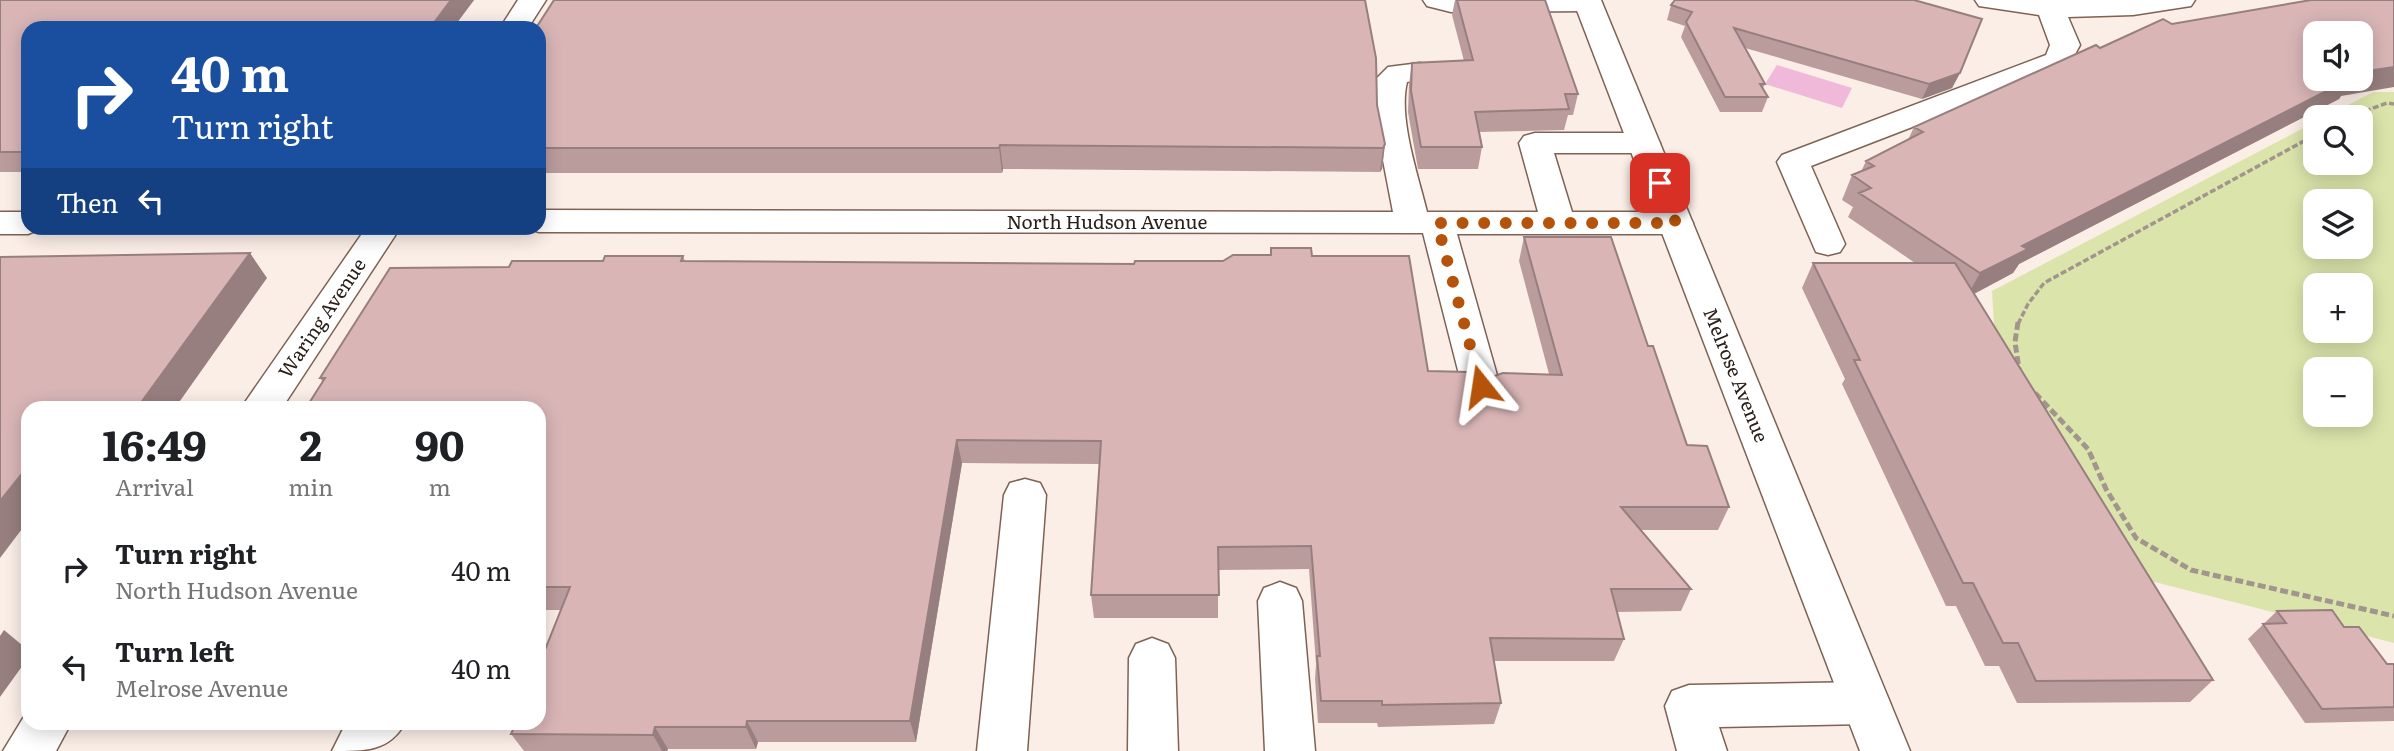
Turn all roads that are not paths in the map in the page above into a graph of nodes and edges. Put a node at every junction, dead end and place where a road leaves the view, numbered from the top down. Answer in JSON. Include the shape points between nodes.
{"nodes":[{"id":1,"x":532,"y":0,"type":"edge"},
{"id":2,"x":1437,"y":0,"type":"edge"},
{"id":3,"x":1989,"y":0,"type":"edge"},
{"id":4,"x":2181,"y":0,"type":"edge"},
{"id":5,"x":1587,"y":2,"type":"edge"},
{"id":6,"x":2050,"y":8,"type":"junction"},
{"id":7,"x":518,"y":21,"type":"edge"},
{"id":8,"x":1420,"y":72,"type":"edge"},
{"id":9,"x":1644,"y":143,"type":"junction"},
{"id":10,"x":546,"y":221,"type":"edge"},
{"id":11,"x":0,"y":223,"type":"edge"},
{"id":12,"x":21,"y":223,"type":"edge"},
{"id":13,"x":1425,"y":223,"type":"junction"},
{"id":14,"x":1558,"y":223,"type":"junction"},
{"id":15,"x":1676,"y":223,"type":"junction"},
{"id":16,"x":378,"y":235,"type":"edge"},
{"id":17,"x":1828,"y":244,"type":"dead end"},
{"id":18,"x":1481,"y":386,"type":"edge"},
{"id":19,"x":266,"y":401,"type":"edge"},
{"id":20,"x":1025,"y":495,"type":"dead end"},
{"id":21,"x":1280,"y":601,"type":"dead end"},
{"id":22,"x":1152,"y":658,"type":"dead end"},
{"id":23,"x":1866,"y":703,"type":"junction"},
{"id":24,"x":42,"y":730,"type":"edge"},
{"id":25,"x":372,"y":730,"type":"edge"},
{"id":26,"x":28,"y":751,"type":"edge"},
{"id":27,"x":357,"y":751,"type":"edge"},
{"id":28,"x":1002,"y":751,"type":"edge"},
{"id":29,"x":1153,"y":751,"type":"edge"},
{"id":30,"x":1290,"y":751,"type":"edge"},
{"id":31,"x":1702,"y":751,"type":"edge"},
{"id":32,"x":1885,"y":751,"type":"edge"}],
"edges":[{"from":1,"to":7,"type":"street"},
{"from":2,"to":5,"type":"street","via":[[1451,4]]},
{"from":3,"to":6,"type":"street"},
{"from":4,"to":6,"type":"street","via":[[2140,7]]},
{"from":5,"to":9,"type":"street","name":"Melrose Avenue"},
{"from":6,"to":17,"type":"street","via":[[2066,45],[2058,61],[1793,162]]},
{"from":8,"to":13,"type":"street","via":[[1399,73],[1391,79],[1389,90],[1397,148]]},
{"from":9,"to":14,"type":"street","via":[[1535,143]]},
{"from":9,"to":15,"type":"street","name":"Melrose Avenue"},
{"from":10,"to":13,"type":"street","name":"North Hudson Avenue"},
{"from":11,"to":12,"type":"street"},
{"from":13,"to":14,"type":"street","name":"North Hudson Avenue"},
{"from":13,"to":18,"type":"street"},
{"from":14,"to":15,"type":"street","name":"North Hudson Avenue"},
{"from":15,"to":23,"type":"street","name":"Melrose Avenue"},
{"from":16,"to":19,"type":"street","name":"Waring Avenue"},
{"from":20,"to":28,"type":"street"},
{"from":21,"to":30,"type":"street"},
{"from":22,"to":29,"type":"street"},
{"from":23,"to":31,"type":"street","via":[[1689,706]]},
{"from":23,"to":32,"type":"street","name":"Melrose Avenue"},
{"from":24,"to":26,"type":"street"},
{"from":25,"to":27,"type":"street"}]}
